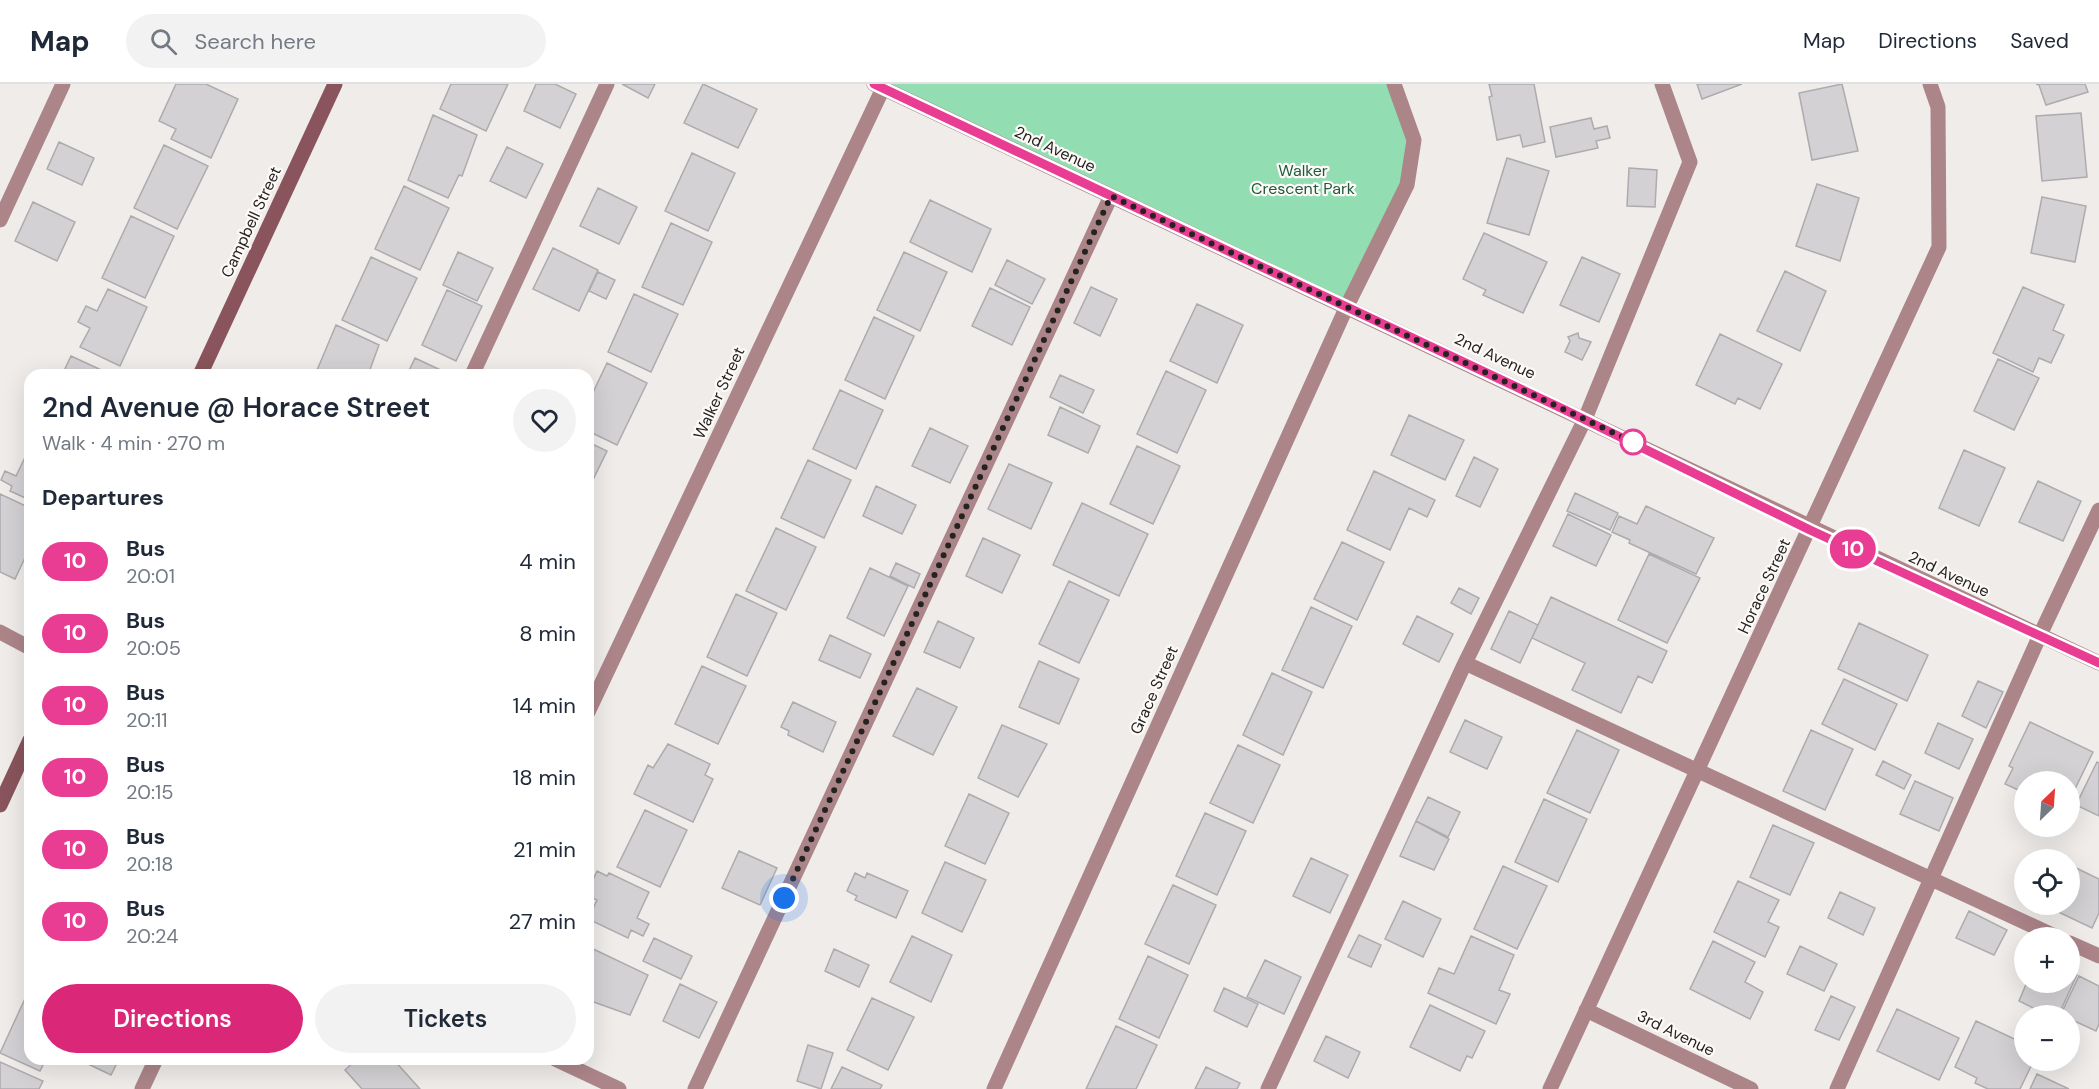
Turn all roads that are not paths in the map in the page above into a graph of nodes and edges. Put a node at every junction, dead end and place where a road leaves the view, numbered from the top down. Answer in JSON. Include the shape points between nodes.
{"nodes":[{"id":1,"x":63,"y":84,"type":"edge"},
{"id":2,"x":335,"y":84,"type":"edge"},
{"id":3,"x":607,"y":84,"type":"edge"},
{"id":4,"x":1394,"y":84,"type":"edge"},
{"id":5,"x":1662,"y":84,"type":"edge"},
{"id":6,"x":1930,"y":84,"type":"edge"},
{"id":7,"x":881,"y":86,"type":"edge"},
{"id":8,"x":1111,"y":196,"type":"junction"},
{"id":9,"x":0,"y":220,"type":"edge"},
{"id":10,"x":1347,"y":306,"type":"junction"},
{"id":11,"x":203,"y":369,"type":"edge"},
{"id":12,"x":475,"y":369,"type":"edge"},
{"id":13,"x":1585,"y":419,"type":"junction"},
{"id":14,"x":2099,"y":510,"type":"edge"},
{"id":15,"x":1810,"y":530,"type":"junction"},
{"id":16,"x":0,"y":632,"type":"edge"},
{"id":17,"x":2040,"y":635,"type":"junction"},
{"id":18,"x":24,"y":645,"type":"edge"},
{"id":19,"x":1465,"y":663,"type":"junction"},
{"id":20,"x":2099,"y":663,"type":"edge"},
{"id":21,"x":594,"y":699,"type":"edge"},
{"id":22,"x":24,"y":753,"type":"edge"},
{"id":23,"x":1698,"y":769,"type":"junction"},
{"id":24,"x":0,"y":805,"type":"edge"},
{"id":25,"x":1931,"y":879,"type":"junction"},
{"id":26,"x":2035,"y":927,"type":"edge"},
{"id":27,"x":2080,"y":947,"type":"edge"},
{"id":28,"x":2099,"y":956,"type":"edge"},
{"id":29,"x":1586,"y":1010,"type":"junction"},
{"id":30,"x":153,"y":1065,"type":"edge"},
{"id":31,"x":568,"y":1065,"type":"edge"},
{"id":32,"x":142,"y":1089,"type":"edge"},
{"id":33,"x":619,"y":1089,"type":"edge"},
{"id":34,"x":695,"y":1089,"type":"edge"},
{"id":35,"x":994,"y":1089,"type":"edge"},
{"id":36,"x":1268,"y":1089,"type":"edge"},
{"id":37,"x":1550,"y":1089,"type":"edge"},
{"id":38,"x":1751,"y":1089,"type":"edge"},
{"id":39,"x":1837,"y":1089,"type":"edge"}],
"edges":[{"from":1,"to":9,"type":"street"},
{"from":2,"to":11,"type":"street","name":"Campbell Street"},
{"from":3,"to":12,"type":"street"},
{"from":4,"to":10,"type":"street","name":"Grace Street","via":[[1414,140],[1407,185]]},
{"from":5,"to":13,"type":"street","via":[[1690,162]]},
{"from":6,"to":15,"type":"street","name":"Horace Street","via":[[1938,107],[1939,247]]},
{"from":7,"to":8,"type":"street","name":"2nd Avenue"},
{"from":7,"to":21,"type":"street","name":"Walker Street"},
{"from":8,"to":10,"type":"street","name":"2nd Avenue"},
{"from":8,"to":34,"type":"street"},
{"from":10,"to":13,"type":"street","name":"2nd Avenue"},
{"from":10,"to":35,"type":"street","name":"Grace Street"},
{"from":13,"to":15,"type":"street","name":"2nd Avenue"},
{"from":13,"to":19,"type":"street"},
{"from":14,"to":17,"type":"street"},
{"from":15,"to":17,"type":"street","name":"2nd Avenue"},
{"from":15,"to":23,"type":"street","name":"Horace Street"},
{"from":16,"to":18,"type":"street"},
{"from":17,"to":20,"type":"street","name":"2nd Avenue"},
{"from":17,"to":25,"type":"street"},
{"from":19,"to":23,"type":"street"},
{"from":19,"to":36,"type":"street"},
{"from":22,"to":24,"type":"street"},
{"from":23,"to":25,"type":"street"},
{"from":23,"to":29,"type":"street","name":"Horace Street"},
{"from":25,"to":26,"type":"street"},
{"from":25,"to":39,"type":"street"},
{"from":27,"to":28,"type":"street"},
{"from":29,"to":37,"type":"street","name":"Horace Street"},
{"from":29,"to":38,"type":"street","name":"3rd Avenue"},
{"from":30,"to":32,"type":"street"},
{"from":31,"to":33,"type":"street"}]}
